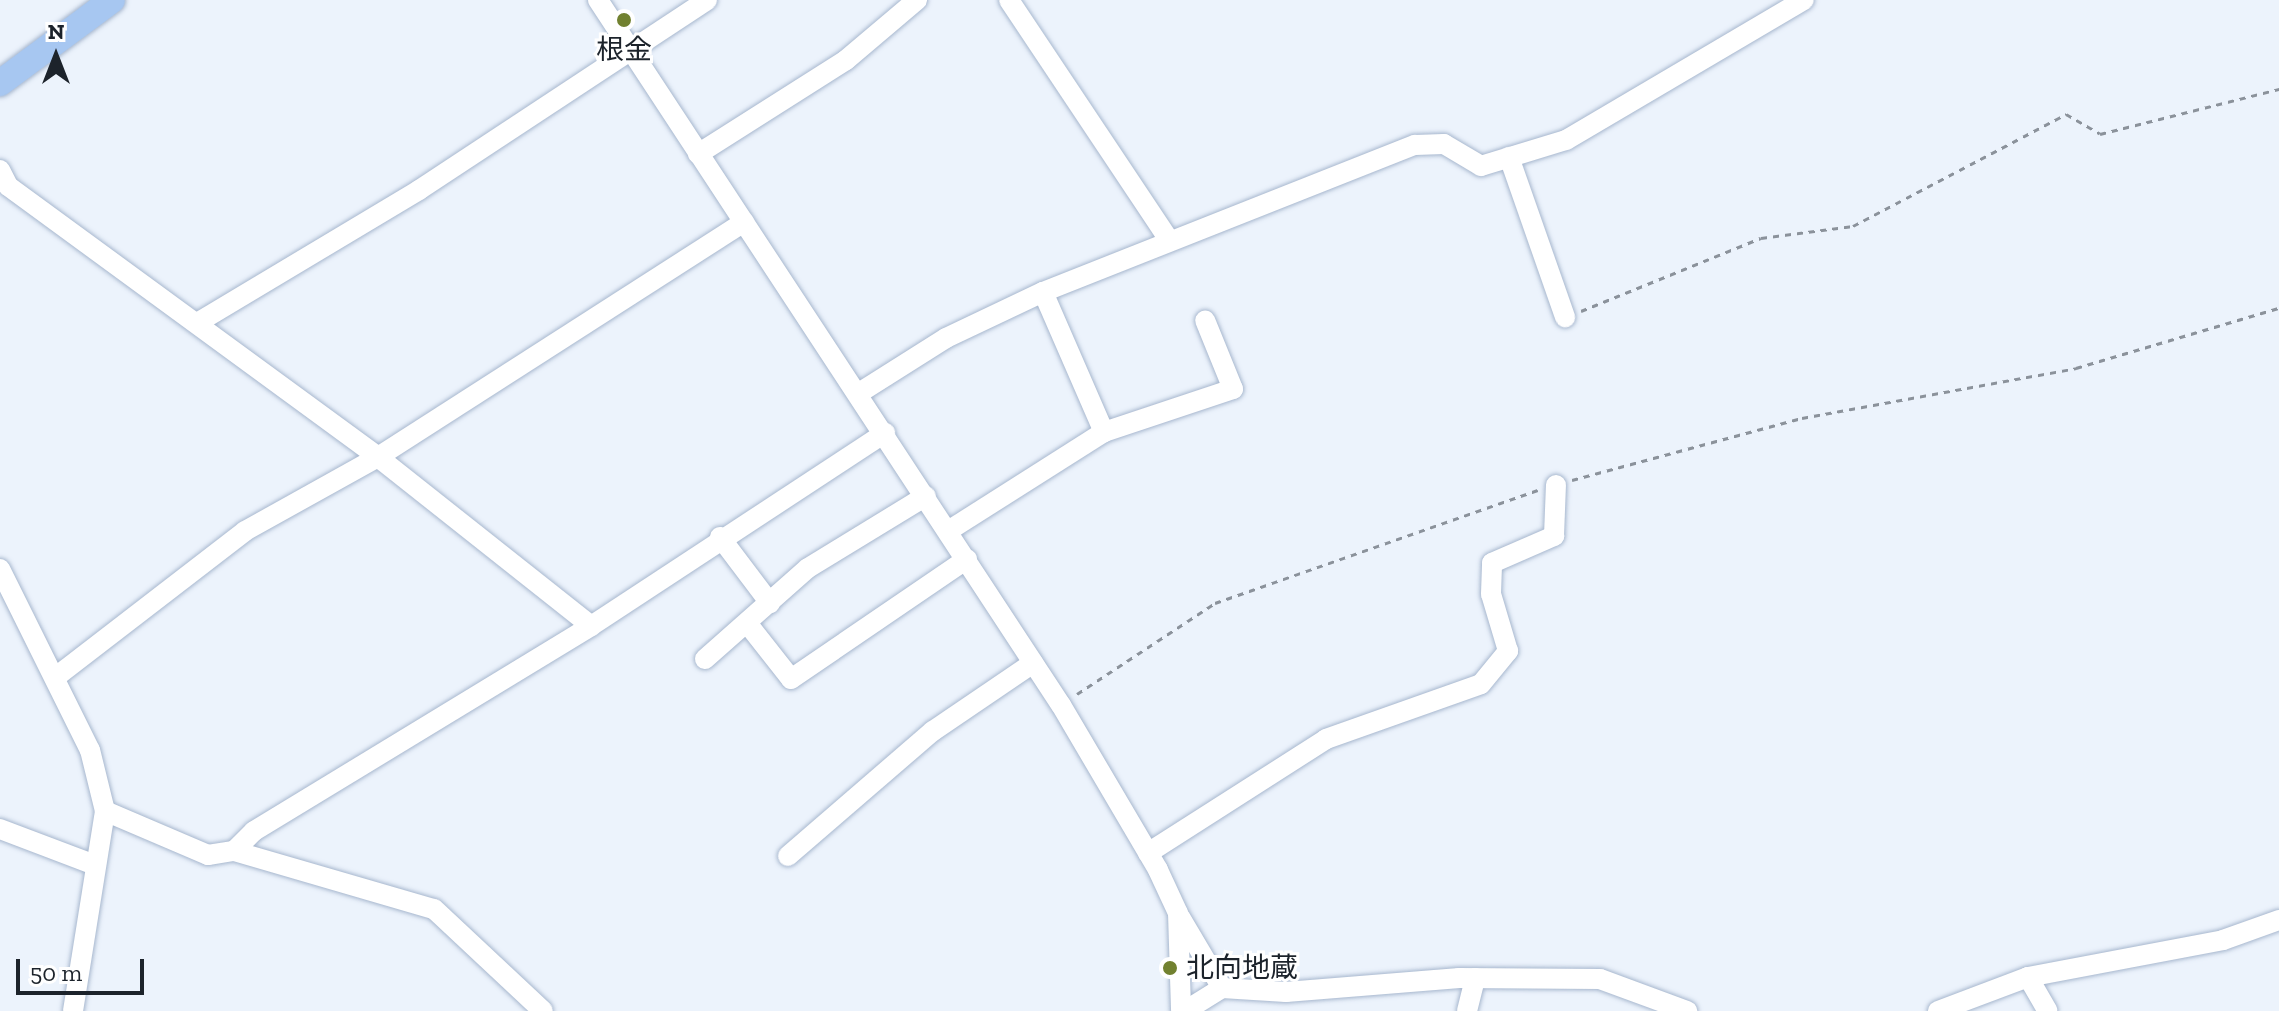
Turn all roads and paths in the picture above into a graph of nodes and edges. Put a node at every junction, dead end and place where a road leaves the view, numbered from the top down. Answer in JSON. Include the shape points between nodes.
{"nodes":[{"id":1,"x":112,"y":0,"type":"edge"},
{"id":2,"x":598,"y":0,"type":"edge"},
{"id":3,"x":707,"y":0,"type":"edge"},
{"id":4,"x":917,"y":0,"type":"edge"},
{"id":5,"x":1009,"y":0,"type":"edge"},
{"id":6,"x":1804,"y":0,"type":"edge"},
{"id":7,"x":632,"y":51,"type":"junction"},
{"id":8,"x":0,"y":83,"type":"edge"},
{"id":9,"x":2279,"y":89,"type":"edge"},
{"id":10,"x":698,"y":154,"type":"junction"},
{"id":11,"x":1509,"y":157,"type":"junction"},
{"id":12,"x":0,"y":170,"type":"edge"},
{"id":13,"x":744,"y":222,"type":"junction"},
{"id":14,"x":1168,"y":238,"type":"junction"},
{"id":15,"x":1043,"y":292,"type":"junction"},
{"id":16,"x":2279,"y":308,"type":"edge"},
{"id":17,"x":1565,"y":317,"type":"joint"},
{"id":18,"x":1205,"y":320,"type":"dead end"},
{"id":19,"x":197,"y":323,"type":"junction"},
{"id":20,"x":859,"y":393,"type":"junction"},
{"id":21,"x":1104,"y":432,"type":"junction"},
{"id":22,"x":885,"y":433,"type":"junction"},
{"id":23,"x":378,"y":457,"type":"junction"},
{"id":24,"x":1556,"y":485,"type":"junction"},
{"id":25,"x":926,"y":496,"type":"junction"},
{"id":26,"x":948,"y":531,"type":"junction"},
{"id":27,"x":720,"y":537,"type":"junction"},
{"id":28,"x":967,"y":559,"type":"junction"},
{"id":29,"x":0,"y":569,"type":"edge"},
{"id":30,"x":770,"y":603,"type":"junction"},
{"id":31,"x":747,"y":623,"type":"junction"},
{"id":32,"x":591,"y":626,"type":"junction"},
{"id":33,"x":705,"y":659,"type":"dead end"},
{"id":34,"x":1033,"y":663,"type":"junction"},
{"id":35,"x":57,"y":676,"type":"junction"},
{"id":36,"x":1061,"y":705,"type":"junction"},
{"id":37,"x":105,"y":811,"type":"junction"},
{"id":38,"x":4,"y":836,"type":"edge"},
{"id":39,"x":234,"y":851,"type":"junction"},
{"id":40,"x":1148,"y":853,"type":"junction"},
{"id":41,"x":788,"y":856,"type":"dead end"},
{"id":42,"x":95,"y":865,"type":"junction"},
{"id":43,"x":1178,"y":913,"type":"junction"},
{"id":44,"x":2279,"y":920,"type":"edge"},
{"id":45,"x":2028,"y":977,"type":"junction"},
{"id":46,"x":1475,"y":978,"type":"junction"},
{"id":47,"x":1222,"y":988,"type":"junction"},
{"id":48,"x":73,"y":1011,"type":"edge"},
{"id":49,"x":543,"y":1011,"type":"edge"},
{"id":50,"x":1183,"y":1011,"type":"edge"},
{"id":51,"x":1467,"y":1011,"type":"edge"},
{"id":52,"x":1687,"y":1011,"type":"edge"},
{"id":53,"x":1938,"y":1011,"type":"edge"},
{"id":54,"x":2048,"y":1011,"type":"edge"}],
"edges":[{"from":1,"to":8,"type":"main road"},
{"from":2,"to":7,"type":"street"},
{"from":3,"to":7,"type":"street"},
{"from":4,"to":10,"type":"street","via":[[846,60]]},
{"from":5,"to":14,"type":"street"},
{"from":6,"to":11,"type":"street","via":[[1566,140]]},
{"from":7,"to":10,"type":"street"},
{"from":7,"to":19,"type":"street"},
{"from":9,"to":17,"type":"path","via":[[2100,134],[2066,114],[1853,226],[1761,238]]},
{"from":10,"to":13,"type":"street"},
{"from":11,"to":14,"type":"street","via":[[1481,166],[1444,144],[1415,145]]},
{"from":11,"to":17,"type":"street"},
{"from":12,"to":19,"type":"street","via":[[8,186]]},
{"from":13,"to":20,"type":"street"},
{"from":13,"to":23,"type":"street"},
{"from":14,"to":15,"type":"street"},
{"from":15,"to":20,"type":"street","via":[[946,338]]},
{"from":15,"to":21,"type":"street"},
{"from":16,"to":24,"type":"path","via":[[2076,368],[1802,418]]},
{"from":18,"to":21,"type":"street","via":[[1233,389]]},
{"from":19,"to":23,"type":"street"},
{"from":20,"to":22,"type":"street"},
{"from":21,"to":26,"type":"street"},
{"from":22,"to":25,"type":"street"},
{"from":22,"to":27,"type":"street"},
{"from":23,"to":32,"type":"street"},
{"from":23,"to":35,"type":"street","via":[[245,531]]},
{"from":24,"to":36,"type":"path","via":[[1215,603]]},
{"from":24,"to":40,"type":"street","via":[[1554,536],[1492,563],[1491,594],[1508,651],[1481,684],[1326,739]]},
{"from":25,"to":26,"type":"street"},
{"from":25,"to":30,"type":"street","via":[[808,568]]},
{"from":26,"to":28,"type":"street"},
{"from":27,"to":30,"type":"street"},
{"from":27,"to":32,"type":"street"},
{"from":28,"to":31,"type":"street","via":[[791,679]]},
{"from":28,"to":34,"type":"street"},
{"from":29,"to":35,"type":"street"},
{"from":30,"to":31,"type":"street"},
{"from":31,"to":33,"type":"street"},
{"from":32,"to":39,"type":"street","via":[[254,831]]},
{"from":34,"to":36,"type":"street"},
{"from":34,"to":41,"type":"street","via":[[933,731]]},
{"from":35,"to":37,"type":"street","via":[[90,750]]},
{"from":36,"to":40,"type":"street"},
{"from":37,"to":39,"type":"street","via":[[208,855]]},
{"from":37,"to":42,"type":"street"},
{"from":38,"to":42,"type":"street"},
{"from":39,"to":49,"type":"street","via":[[434,909]]},
{"from":40,"to":43,"type":"street"},
{"from":42,"to":48,"type":"street"},
{"from":43,"to":47,"type":"street"},
{"from":43,"to":50,"type":"street"},
{"from":44,"to":45,"type":"street","via":[[2223,940]]},
{"from":45,"to":53,"type":"street"},
{"from":45,"to":54,"type":"street"},
{"from":46,"to":47,"type":"street","via":[[1286,992]]},
{"from":46,"to":51,"type":"street"},
{"from":46,"to":52,"type":"street","via":[[1600,979]]},
{"from":47,"to":50,"type":"street"}]}
